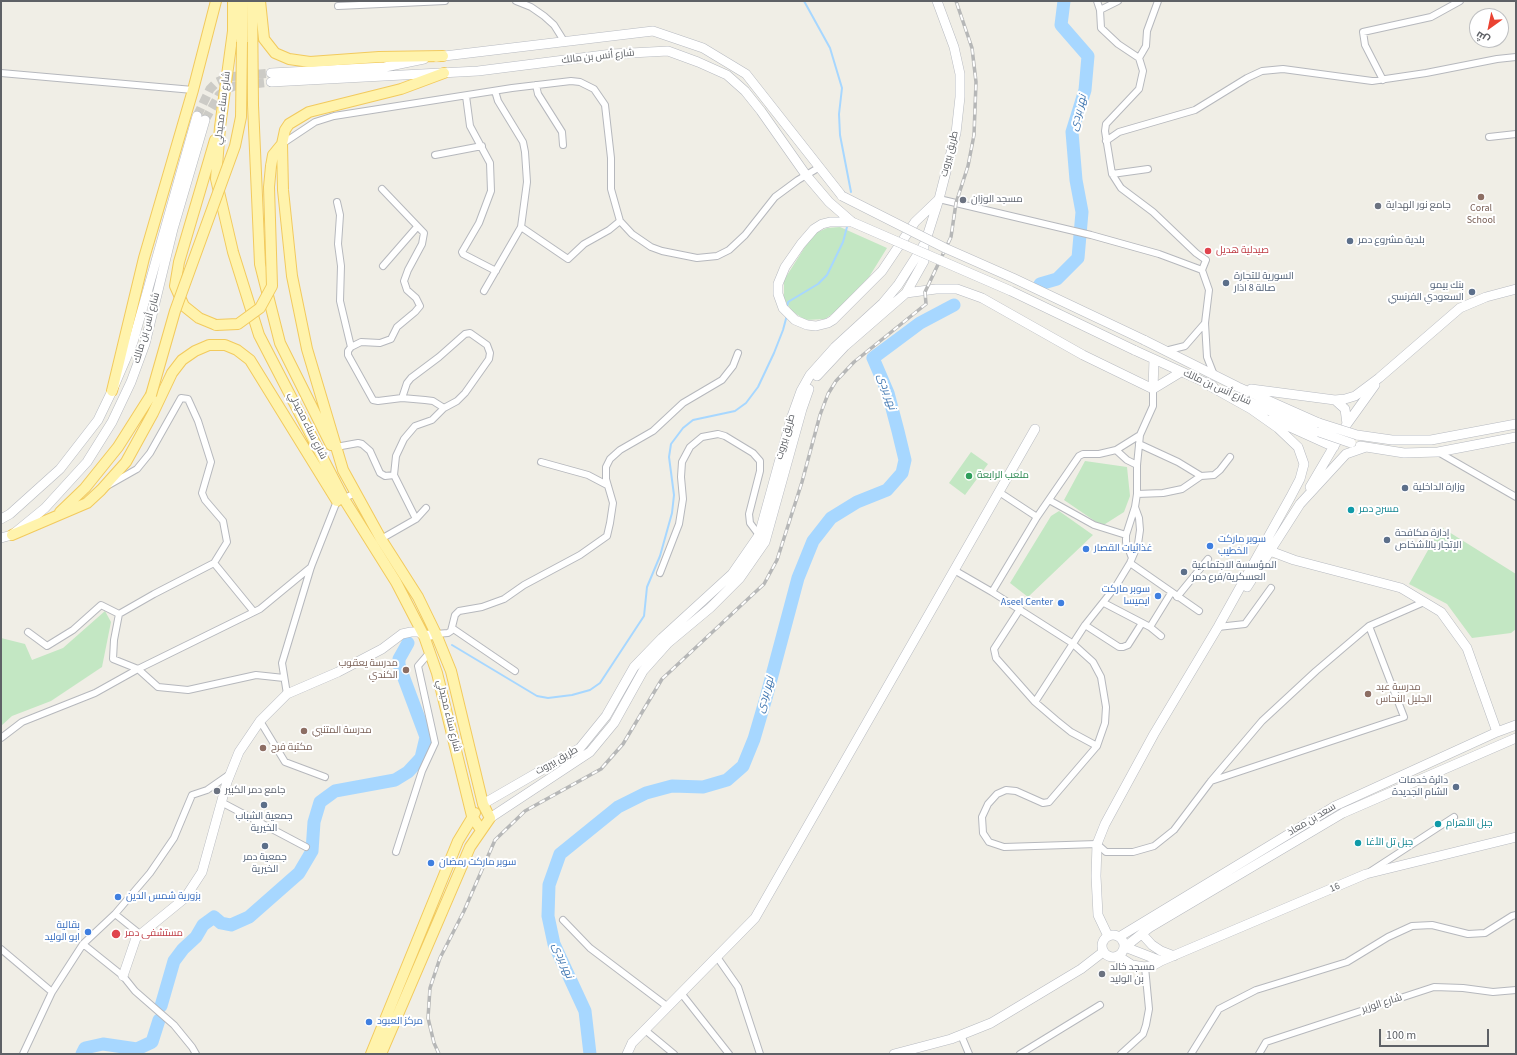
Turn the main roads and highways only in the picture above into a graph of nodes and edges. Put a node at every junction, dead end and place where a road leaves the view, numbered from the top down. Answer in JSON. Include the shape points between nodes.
{"nodes":[{"id":1,"x":216,"y":1,"type":"edge"},
{"id":2,"x":232,"y":1,"type":"edge"},
{"id":3,"x":242,"y":1,"type":"edge"},
{"id":4,"x":252,"y":1,"type":"edge"},
{"id":5,"x":260,"y":1,"type":"edge"},
{"id":6,"x":443,"y":56,"type":"road end"},
{"id":7,"x":444,"y":73,"type":"road end"},
{"id":8,"x":220,"y":127,"type":"junction"},
{"id":9,"x":282,"y":144,"type":"junction"},
{"id":10,"x":112,"y":391,"type":"road end"},
{"id":11,"x":343,"y":470,"type":"junction"},
{"id":12,"x":341,"y":500,"type":"junction"},
{"id":13,"x":54,"y":517,"type":"junction"},
{"id":14,"x":12,"y":535,"type":"road end"},
{"id":15,"x":483,"y":804,"type":"junction"},
{"id":16,"x":472,"y":816,"type":"junction"},
{"id":17,"x":480,"y":830,"type":"junction"},
{"id":18,"x":371,"y":1054,"type":"edge"},
{"id":19,"x":381,"y":1054,"type":"edge"}],
"edges":[{"from":1,"to":10,"type":"main road","via":[[144,258]]},
{"from":2,"to":8,"type":"main road","name":"شارع سناء محيدلي","via":[[232,31]]},
{"from":3,"to":13,"type":"main road","bridge":true,"via":[[241,117],[235,146],[175,311],[151,395],[118,447],[85,488]]},
{"from":4,"to":11,"type":"main road","name":"شارع سناء محيدلي","via":[[253,105],[260,264],[280,343]]},
{"from":5,"to":6,"type":"main road","via":[[264,39],[275,52],[289,59],[310,62]]},
{"from":7,"to":9,"type":"main road","via":[[401,89],[309,112],[289,124]]},
{"from":8,"to":9,"type":"main road","bridge":true,"via":[[179,262],[175,286],[184,306],[199,318],[216,325],[238,324],[260,308],[272,286],[269,186],[273,155]]},
{"from":8,"to":12,"type":"main road","name":"شارع سناء محيدلي","via":[[216,179],[233,252],[260,335]]},
{"from":9,"to":11,"type":"main road","via":[[283,190],[292,276],[307,350]]},
{"from":11,"to":15,"type":"main road","via":[[381,539],[418,597],[436,634],[451,671]]},
{"from":12,"to":13,"type":"main road","via":[[250,360],[225,345],[209,345],[182,360],[172,373],[154,413],[126,462],[101,490],[87,503]]},
{"from":12,"to":16,"type":"main road","name":"شارع سناء محيدلي","via":[[396,582],[424,636]]},
{"from":13,"to":14,"type":"main road"},
{"from":15,"to":16,"type":"main road"},
{"from":15,"to":17,"type":"main road","via":[[490,818]]},
{"from":16,"to":17,"type":"main road","name":"شارع سناء محيدلي"},
{"from":16,"to":18,"type":"main road","via":[[458,841]]},
{"from":17,"to":19,"type":"main road","via":[[470,847]]}]}
